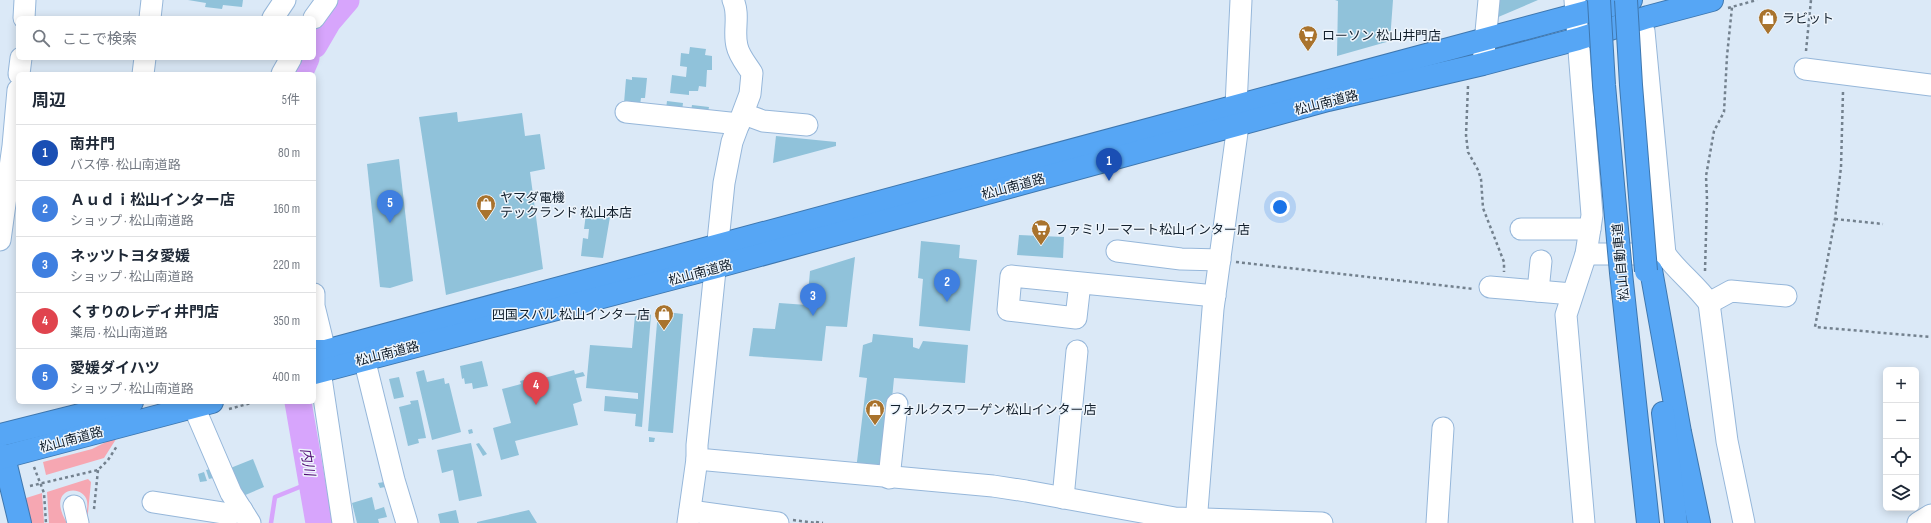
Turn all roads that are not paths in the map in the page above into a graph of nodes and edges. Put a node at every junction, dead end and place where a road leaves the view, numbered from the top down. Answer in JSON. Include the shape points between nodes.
{"nodes":[{"id":1,"x":25,"y":0,"type":"edge"},
{"id":2,"x":152,"y":0,"type":"edge"},
{"id":3,"x":285,"y":0,"type":"edge"},
{"id":4,"x":327,"y":0,"type":"edge"},
{"id":5,"x":733,"y":0,"type":"edge"},
{"id":6,"x":1241,"y":0,"type":"edge"},
{"id":7,"x":1489,"y":0,"type":"edge"},
{"id":8,"x":1600,"y":0,"type":"edge"},
{"id":9,"x":1626,"y":0,"type":"edge"},
{"id":10,"x":1631,"y":0,"type":"edge"},
{"id":11,"x":1712,"y":0,"type":"edge"},
{"id":12,"x":1576,"y":8,"type":"edge"},
{"id":13,"x":24,"y":16,"type":"edge"},
{"id":14,"x":150,"y":16,"type":"edge"},
{"id":15,"x":274,"y":16,"type":"edge"},
{"id":16,"x":315,"y":16,"type":"edge"},
{"id":17,"x":1644,"y":31,"type":"dead end"},
{"id":18,"x":1485,"y":39,"type":"junction"},
{"id":19,"x":1578,"y":39,"type":"junction"},
{"id":20,"x":21,"y":60,"type":"edge"},
{"id":21,"x":145,"y":60,"type":"edge"},
{"id":22,"x":290,"y":60,"type":"edge"},
{"id":23,"x":1483,"y":64,"type":"junction"},
{"id":24,"x":1805,"y":70,"type":"road end"},
{"id":25,"x":20,"y":72,"type":"edge"},
{"id":26,"x":143,"y":72,"type":"edge"},
{"id":27,"x":283,"y":72,"type":"edge"},
{"id":28,"x":1931,"y":85,"type":"edge"},
{"id":29,"x":16,"y":99,"type":"edge"},
{"id":30,"x":626,"y":112,"type":"dead end"},
{"id":31,"x":1237,"y":115,"type":"junction"},
{"id":32,"x":741,"y":119,"type":"junction"},
{"id":33,"x":807,"y":125,"type":"dead end"},
{"id":34,"x":6,"y":146,"type":"edge"},
{"id":35,"x":1521,"y":228,"type":"dead end"},
{"id":36,"x":1590,"y":229,"type":"junction"},
{"id":37,"x":0,"y":240,"type":"edge"},
{"id":38,"x":718,"y":246,"type":"junction"},
{"id":39,"x":1117,"y":251,"type":"dead end"},
{"id":40,"x":1586,"y":254,"type":"junction"},
{"id":41,"x":1220,"y":260,"type":"junction"},
{"id":42,"x":1541,"y":261,"type":"dead end"},
{"id":43,"x":1654,"y":265,"type":"junction"},
{"id":44,"x":716,"y":267,"type":"junction"},
{"id":45,"x":1080,"y":283,"type":"dead end"},
{"id":46,"x":1498,"y":288,"type":"road end"},
{"id":47,"x":1538,"y":291,"type":"junction"},
{"id":48,"x":1572,"y":294,"type":"junction"},
{"id":49,"x":1215,"y":296,"type":"junction"},
{"id":50,"x":1786,"y":296,"type":"dead end"},
{"id":51,"x":1704,"y":297,"type":"junction"},
{"id":52,"x":316,"y":334,"type":"edge"},
{"id":53,"x":363,"y":350,"type":"junction"},
{"id":54,"x":1077,"y":350,"type":"dead end"},
{"id":55,"x":318,"y":362,"type":"edge"},
{"id":56,"x":897,"y":404,"type":"dead end"},
{"id":57,"x":111,"y":405,"type":"edge"},
{"id":58,"x":211,"y":406,"type":"edge"},
{"id":59,"x":1443,"y":428,"type":"dead end"},
{"id":60,"x":0,"y":435,"type":"edge"},
{"id":61,"x":114,"y":435,"type":"junction"},
{"id":62,"x":1,"y":456,"type":"edge"},
{"id":63,"x":696,"y":459,"type":"junction"},
{"id":64,"x":889,"y":478,"type":"junction"},
{"id":65,"x":1063,"y":498,"type":"junction"},
{"id":66,"x":153,"y":502,"type":"dead end"},
{"id":67,"x":1931,"y":515,"type":"edge"},
{"id":68,"x":246,"y":517,"type":"edge"},
{"id":69,"x":689,"y":517,"type":"edge"},
{"id":70,"x":784,"y":521,"type":"edge"},
{"id":71,"x":1196,"y":521,"type":"edge"},
{"id":72,"x":20,"y":523,"type":"edge"},
{"id":73,"x":343,"y":523,"type":"edge"},
{"id":74,"x":407,"y":523,"type":"edge"},
{"id":75,"x":1322,"y":523,"type":"edge"},
{"id":76,"x":1437,"y":523,"type":"edge"},
{"id":77,"x":1584,"y":523,"type":"edge"},
{"id":78,"x":1648,"y":523,"type":"edge"},
{"id":79,"x":1676,"y":523,"type":"edge"},
{"id":80,"x":1699,"y":523,"type":"edge"},
{"id":81,"x":1744,"y":523,"type":"edge"},
{"id":82,"x":1918,"y":523,"type":"edge"}],
"edges":[{"from":1,"to":13,"type":"street"},
{"from":2,"to":14,"type":"street"},
{"from":3,"to":15,"type":"street"},
{"from":4,"to":16,"type":"street"},
{"from":5,"to":32,"type":"street","via":[[737,9],[736,46],[752,73],[750,94]]},
{"from":6,"to":31,"type":"street"},
{"from":7,"to":18,"type":"street"},
{"from":8,"to":78,"type":"highway","name":"松山自動車道","bridge":true,"via":[[1604,85],[1621,273]]},
{"from":9,"to":43,"type":"highway","name":"松山自動車道","bridge":true,"via":[[1642,216]]},
{"from":10,"to":12,"type":"highway","name":"松山南道路"},
{"from":11,"to":19,"type":"highway","name":"松山南道路"},
{"from":12,"to":18,"type":"highway","name":"松山南道路"},
{"from":12,"to":19,"type":"street"},
{"from":17,"to":43,"type":"street"},
{"from":18,"to":23,"type":"street"},
{"from":18,"to":31,"type":"highway","name":"松山南道路"},
{"from":19,"to":23,"type":"highway","name":"松山南道路"},
{"from":19,"to":36,"type":"street","via":[[1588,144],[1592,215]]},
{"from":20,"to":25,"type":"street"},
{"from":21,"to":26,"type":"street"},
{"from":22,"to":27,"type":"street"},
{"from":23,"to":31,"type":"highway","name":"松山南道路","via":[[1328,100]]},
{"from":24,"to":28,"type":"street"},
{"from":29,"to":34,"type":"street"},
{"from":30,"to":32,"type":"street"},
{"from":31,"to":38,"type":"highway","name":"松山南道路"},
{"from":31,"to":41,"type":"street"},
{"from":31,"to":44,"type":"highway","name":"松山南道路"},
{"from":32,"to":33,"type":"street"},
{"from":32,"to":38,"type":"street","via":[[732,142],[724,183]]},
{"from":34,"to":37,"type":"street"},
{"from":35,"to":36,"type":"street"},
{"from":36,"to":40,"type":"street"},
{"from":38,"to":44,"type":"street"},
{"from":38,"to":53,"type":"highway","name":"松山南道路"},
{"from":39,"to":41,"type":"street","via":[[1181,259]]},
{"from":40,"to":43,"type":"street"},
{"from":40,"to":48,"type":"street"},
{"from":41,"to":49,"type":"street"},
{"from":42,"to":47,"type":"street"},
{"from":43,"to":51,"type":"street","via":[[1676,269]]},
{"from":43,"to":79,"type":"highway","name":"松山自動車道"},
{"from":43,"to":80,"type":"highway","via":[[1680,432]]},
{"from":44,"to":53,"type":"highway","name":"松山南道路"},
{"from":44,"to":63,"type":"street"},
{"from":45,"to":49,"type":"street"},
{"from":46,"to":47,"type":"street"},
{"from":47,"to":48,"type":"street"},
{"from":48,"to":77,"type":"street","via":[[1566,315]]},
{"from":49,"to":71,"type":"street"},
{"from":50,"to":51,"type":"street","via":[[1731,291]]},
{"from":51,"to":81,"type":"street","via":[[1727,441]]},
{"from":52,"to":55,"type":"street"},
{"from":53,"to":55,"type":"highway","name":"松山南道路"},
{"from":53,"to":74,"type":"street"},
{"from":54,"to":65,"type":"street"},
{"from":55,"to":73,"type":"street"},
{"from":56,"to":64,"type":"street"},
{"from":57,"to":60,"type":"highway","name":"松山南道路"},
{"from":57,"to":61,"type":"street"},
{"from":58,"to":61,"type":"highway","name":"松山南道路"},
{"from":58,"to":68,"type":"street","via":[[232,493]]},
{"from":59,"to":76,"type":"street"},
{"from":61,"to":62,"type":"highway","name":"松山南道路"},
{"from":62,"to":72,"type":"highway"},
{"from":63,"to":64,"type":"street"},
{"from":63,"to":69,"type":"street"},
{"from":64,"to":65,"type":"street","via":[[993,486]]},
{"from":65,"to":71,"type":"street","via":[[1153,516]]},
{"from":66,"to":68,"type":"street"},
{"from":67,"to":82,"type":"street"},
{"from":69,"to":70,"type":"street"},
{"from":71,"to":75,"type":"street"}]}
